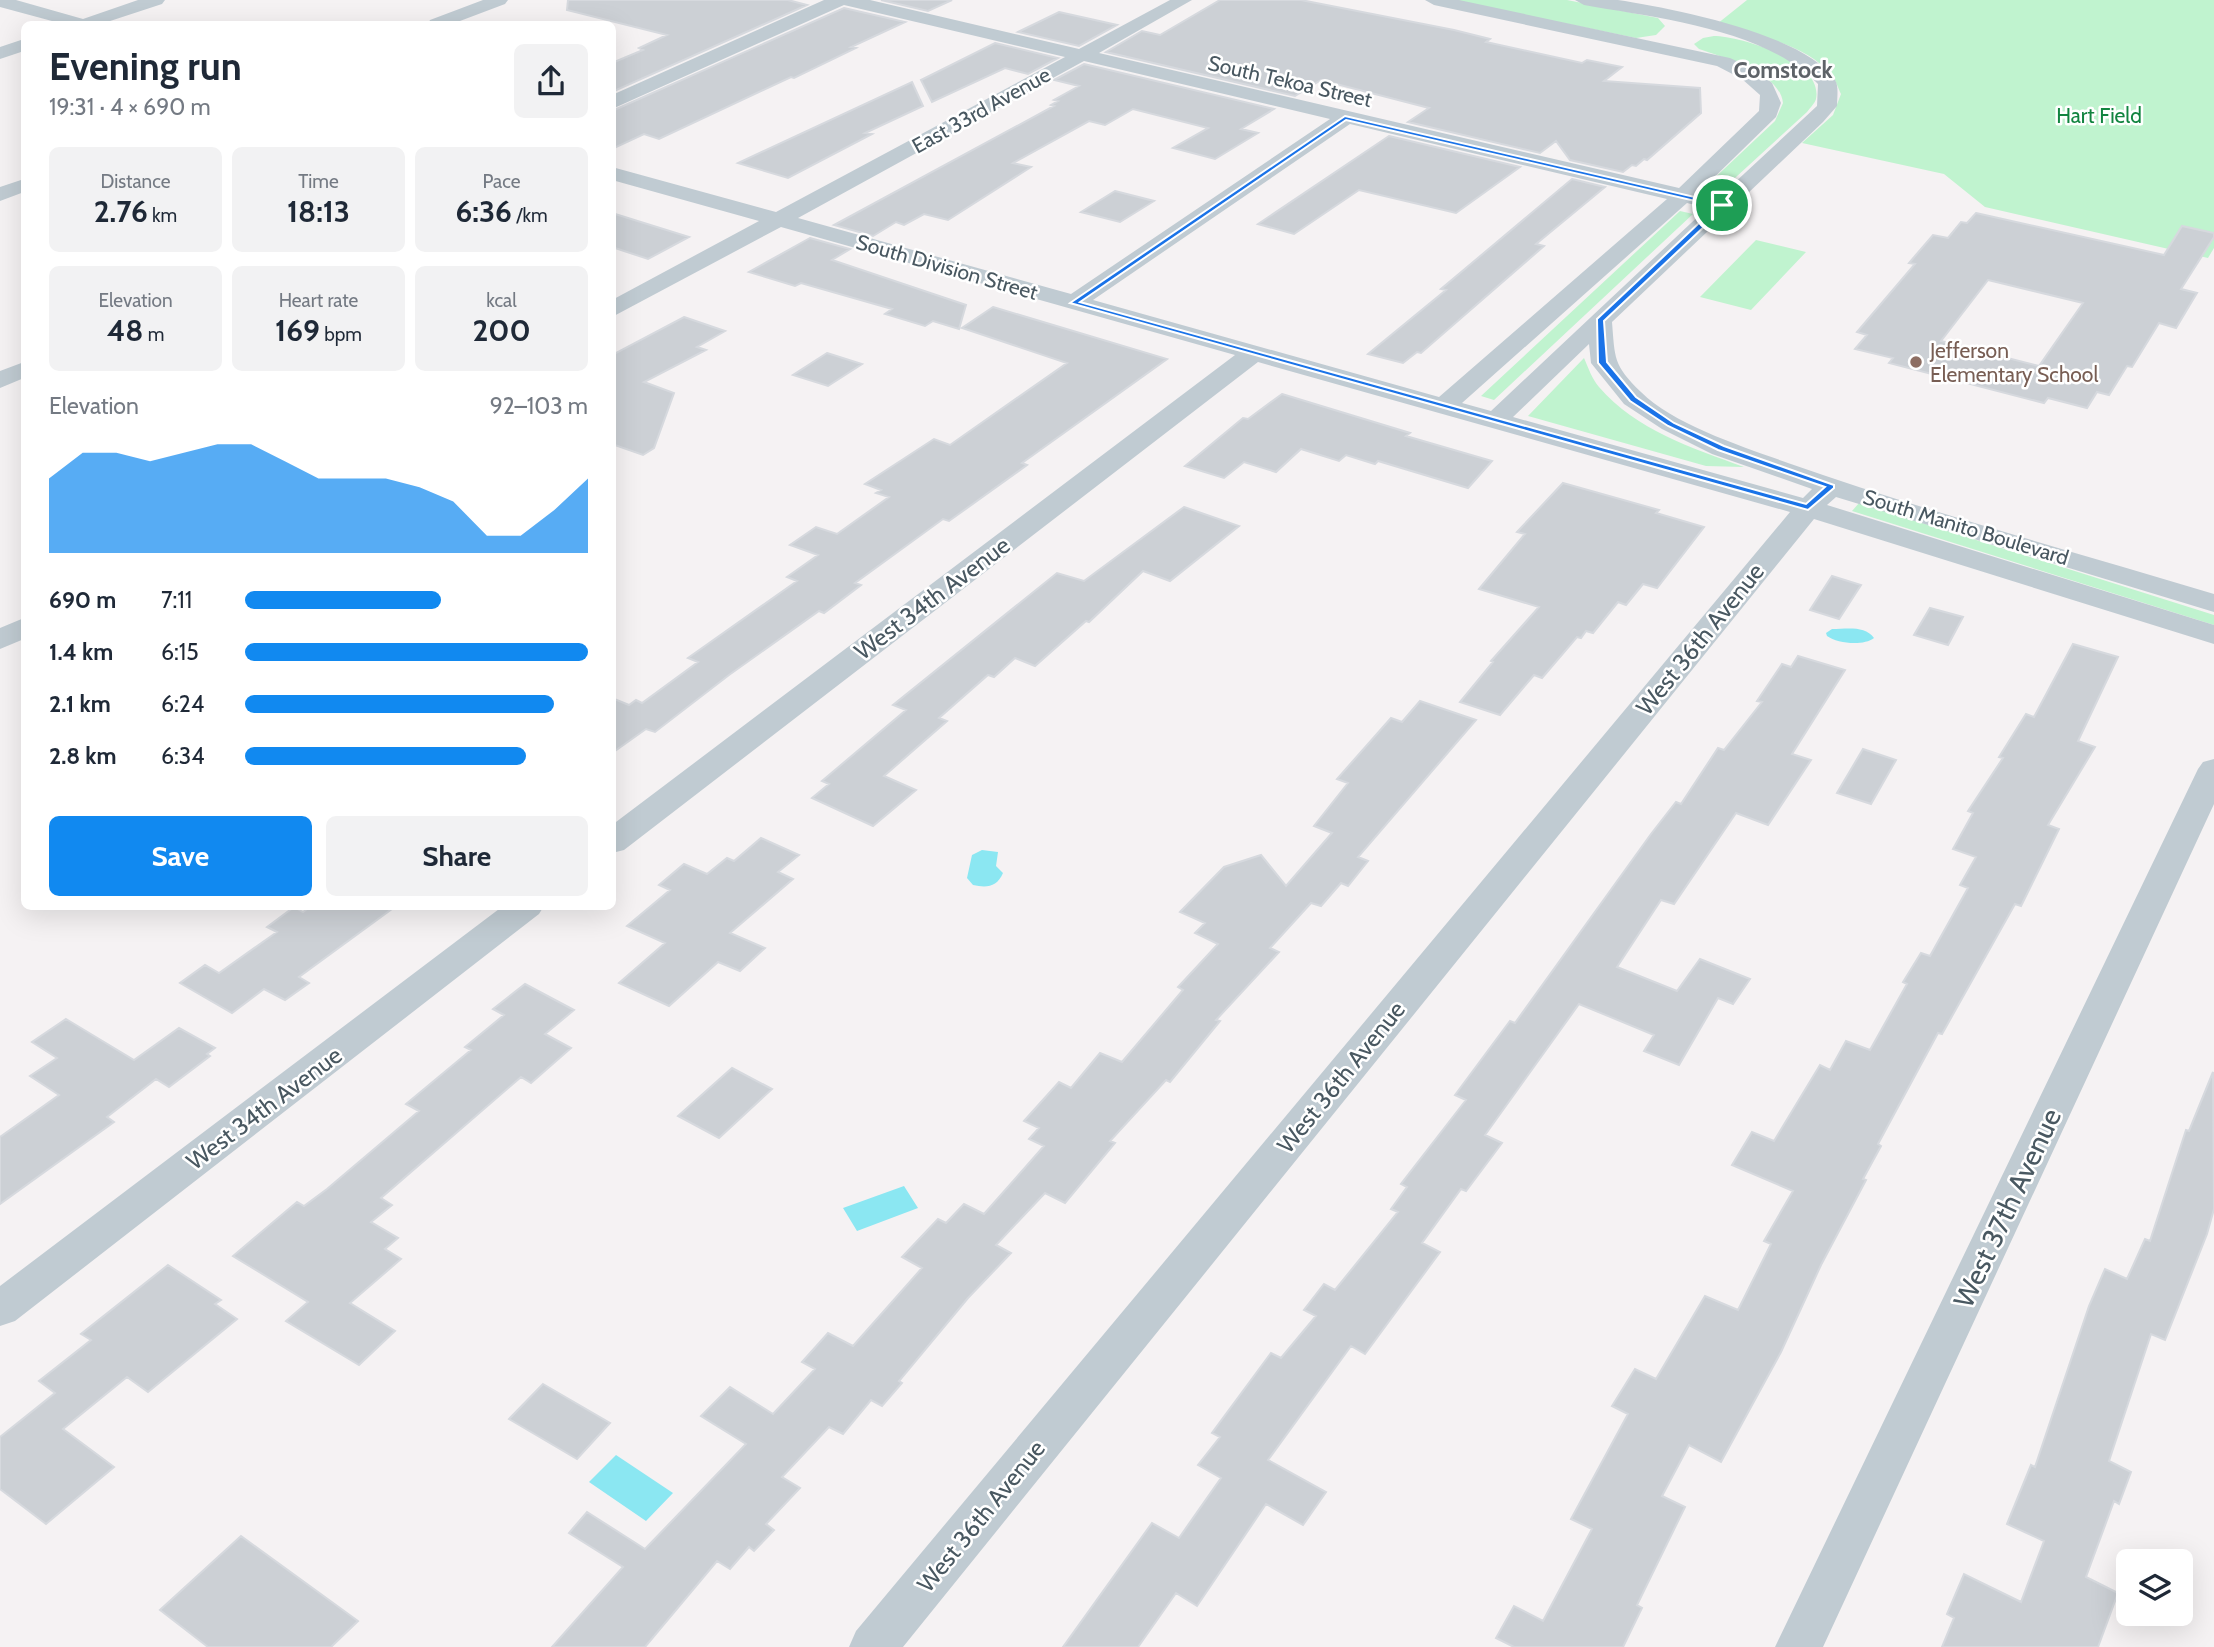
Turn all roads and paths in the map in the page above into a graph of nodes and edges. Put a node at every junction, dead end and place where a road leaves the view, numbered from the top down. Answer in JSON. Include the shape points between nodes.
{"nodes":[{"id":1,"x":156,"y":0,"type":"edge"},
{"id":2,"x":499,"y":0,"type":"edge"},
{"id":3,"x":839,"y":0,"type":"edge"},
{"id":4,"x":847,"y":0,"type":"edge"},
{"id":5,"x":1183,"y":0,"type":"edge"},
{"id":6,"x":1434,"y":0,"type":"edge"},
{"id":7,"x":1584,"y":0,"type":"edge"},
{"id":8,"x":0,"y":1,"type":"edge"},
{"id":9,"x":72,"y":21,"type":"edge"},
{"id":10,"x":92,"y":21,"type":"edge"},
{"id":11,"x":445,"y":21,"type":"edge"},
{"id":12,"x":1696,"y":23,"type":"junction"},
{"id":13,"x":21,"y":46,"type":"edge"},
{"id":14,"x":1664,"y":47,"type":"junction"},
{"id":15,"x":0,"y":53,"type":"edge"},
{"id":16,"x":1080,"y":56,"type":"junction"},
{"id":17,"x":616,"y":101,"type":"edge"},
{"id":18,"x":1345,"y":118,"type":"junction"},
{"id":19,"x":616,"y":174,"type":"edge"},
{"id":20,"x":21,"y":186,"type":"edge"},
{"id":21,"x":0,"y":195,"type":"edge"},
{"id":22,"x":1683,"y":196,"type":"junction"},
{"id":23,"x":1722,"y":205,"type":"junction"},
{"id":24,"x":780,"y":219,"type":"junction"},
{"id":25,"x":1074,"y":303,"type":"junction"},
{"id":26,"x":616,"y":308,"type":"edge"},
{"id":27,"x":1600,"y":320,"type":"junction"},
{"id":28,"x":1252,"y":354,"type":"junction"},
{"id":29,"x":21,"y":370,"type":"edge"},
{"id":30,"x":0,"y":380,"type":"edge"},
{"id":31,"x":1442,"y":407,"type":"junction"},
{"id":32,"x":1494,"y":422,"type":"junction"},
{"id":33,"x":1819,"y":497,"type":"junction"},
{"id":34,"x":2214,"y":603,"type":"edge"},
{"id":35,"x":21,"y":629,"type":"edge"},
{"id":36,"x":2214,"y":635,"type":"edge"},
{"id":37,"x":0,"y":640,"type":"edge"},
{"id":38,"x":2214,"y":769,"type":"edge"},
{"id":39,"x":616,"y":839,"type":"edge"},
{"id":40,"x":522,"y":910,"type":"edge"},
{"id":41,"x":0,"y":1308,"type":"edge"},
{"id":42,"x":873,"y":1647,"type":"edge"},
{"id":43,"x":1799,"y":1647,"type":"edge"}],
"edges":[{"from":1,"to":10,"type":"street"},
{"from":2,"to":11,"type":"street"},
{"from":3,"to":17,"type":"street"},
{"from":4,"to":16,"type":"street","name":"South Tekoa Street"},
{"from":5,"to":16,"type":"street","name":"East 33rd Avenue"},
{"from":6,"to":14,"type":"street"},
{"from":7,"to":12,"type":"street"},
{"from":8,"to":9,"type":"street"},
{"from":12,"to":14,"type":"street"},
{"from":12,"to":23,"type":"street","via":[[1742,33],[1790,51],[1820,71],[1829,92],[1827,106],[1816,118]]},
{"from":13,"to":15,"type":"street"},
{"from":14,"to":22,"type":"street","via":[[1744,71],[1769,92],[1773,106]]},
{"from":16,"to":18,"type":"street","name":"South Tekoa Street"},
{"from":16,"to":24,"type":"street","name":"East 33rd Avenue"},
{"from":18,"to":22,"type":"street","name":"South Tekoa Street"},
{"from":18,"to":25,"type":"street"},
{"from":19,"to":24,"type":"street","name":"South Division Street"},
{"from":20,"to":21,"type":"street"},
{"from":22,"to":23,"type":"street","name":"South Tekoa Street"},
{"from":22,"to":31,"type":"street"},
{"from":23,"to":27,"type":"street"},
{"from":24,"to":25,"type":"street","name":"South Division Street"},
{"from":24,"to":26,"type":"street","name":"East 33rd Avenue"},
{"from":25,"to":28,"type":"street","name":"South Division Street"},
{"from":27,"to":32,"type":"street"},
{"from":27,"to":33,"type":"street","name":"South Manito Boulevard","via":[[1603,363],[1633,399],[1671,424]]},
{"from":28,"to":31,"type":"street","name":"South Division Street"},
{"from":28,"to":39,"type":"street","name":"West 34th Avenue"},
{"from":29,"to":30,"type":"street"},
{"from":31,"to":32,"type":"street","name":"South Division Street"},
{"from":32,"to":33,"type":"street","name":"South Division Street"},
{"from":33,"to":34,"type":"street","name":"South Manito Boulevard"},
{"from":33,"to":36,"type":"street","name":"South Manito Boulevard"},
{"from":33,"to":42,"type":"street","name":"West 36th Avenue"},
{"from":35,"to":37,"type":"street"},
{"from":38,"to":43,"type":"street","name":"West 37th Avenue"},
{"from":40,"to":41,"type":"street","name":"West 34th Avenue"}]}
